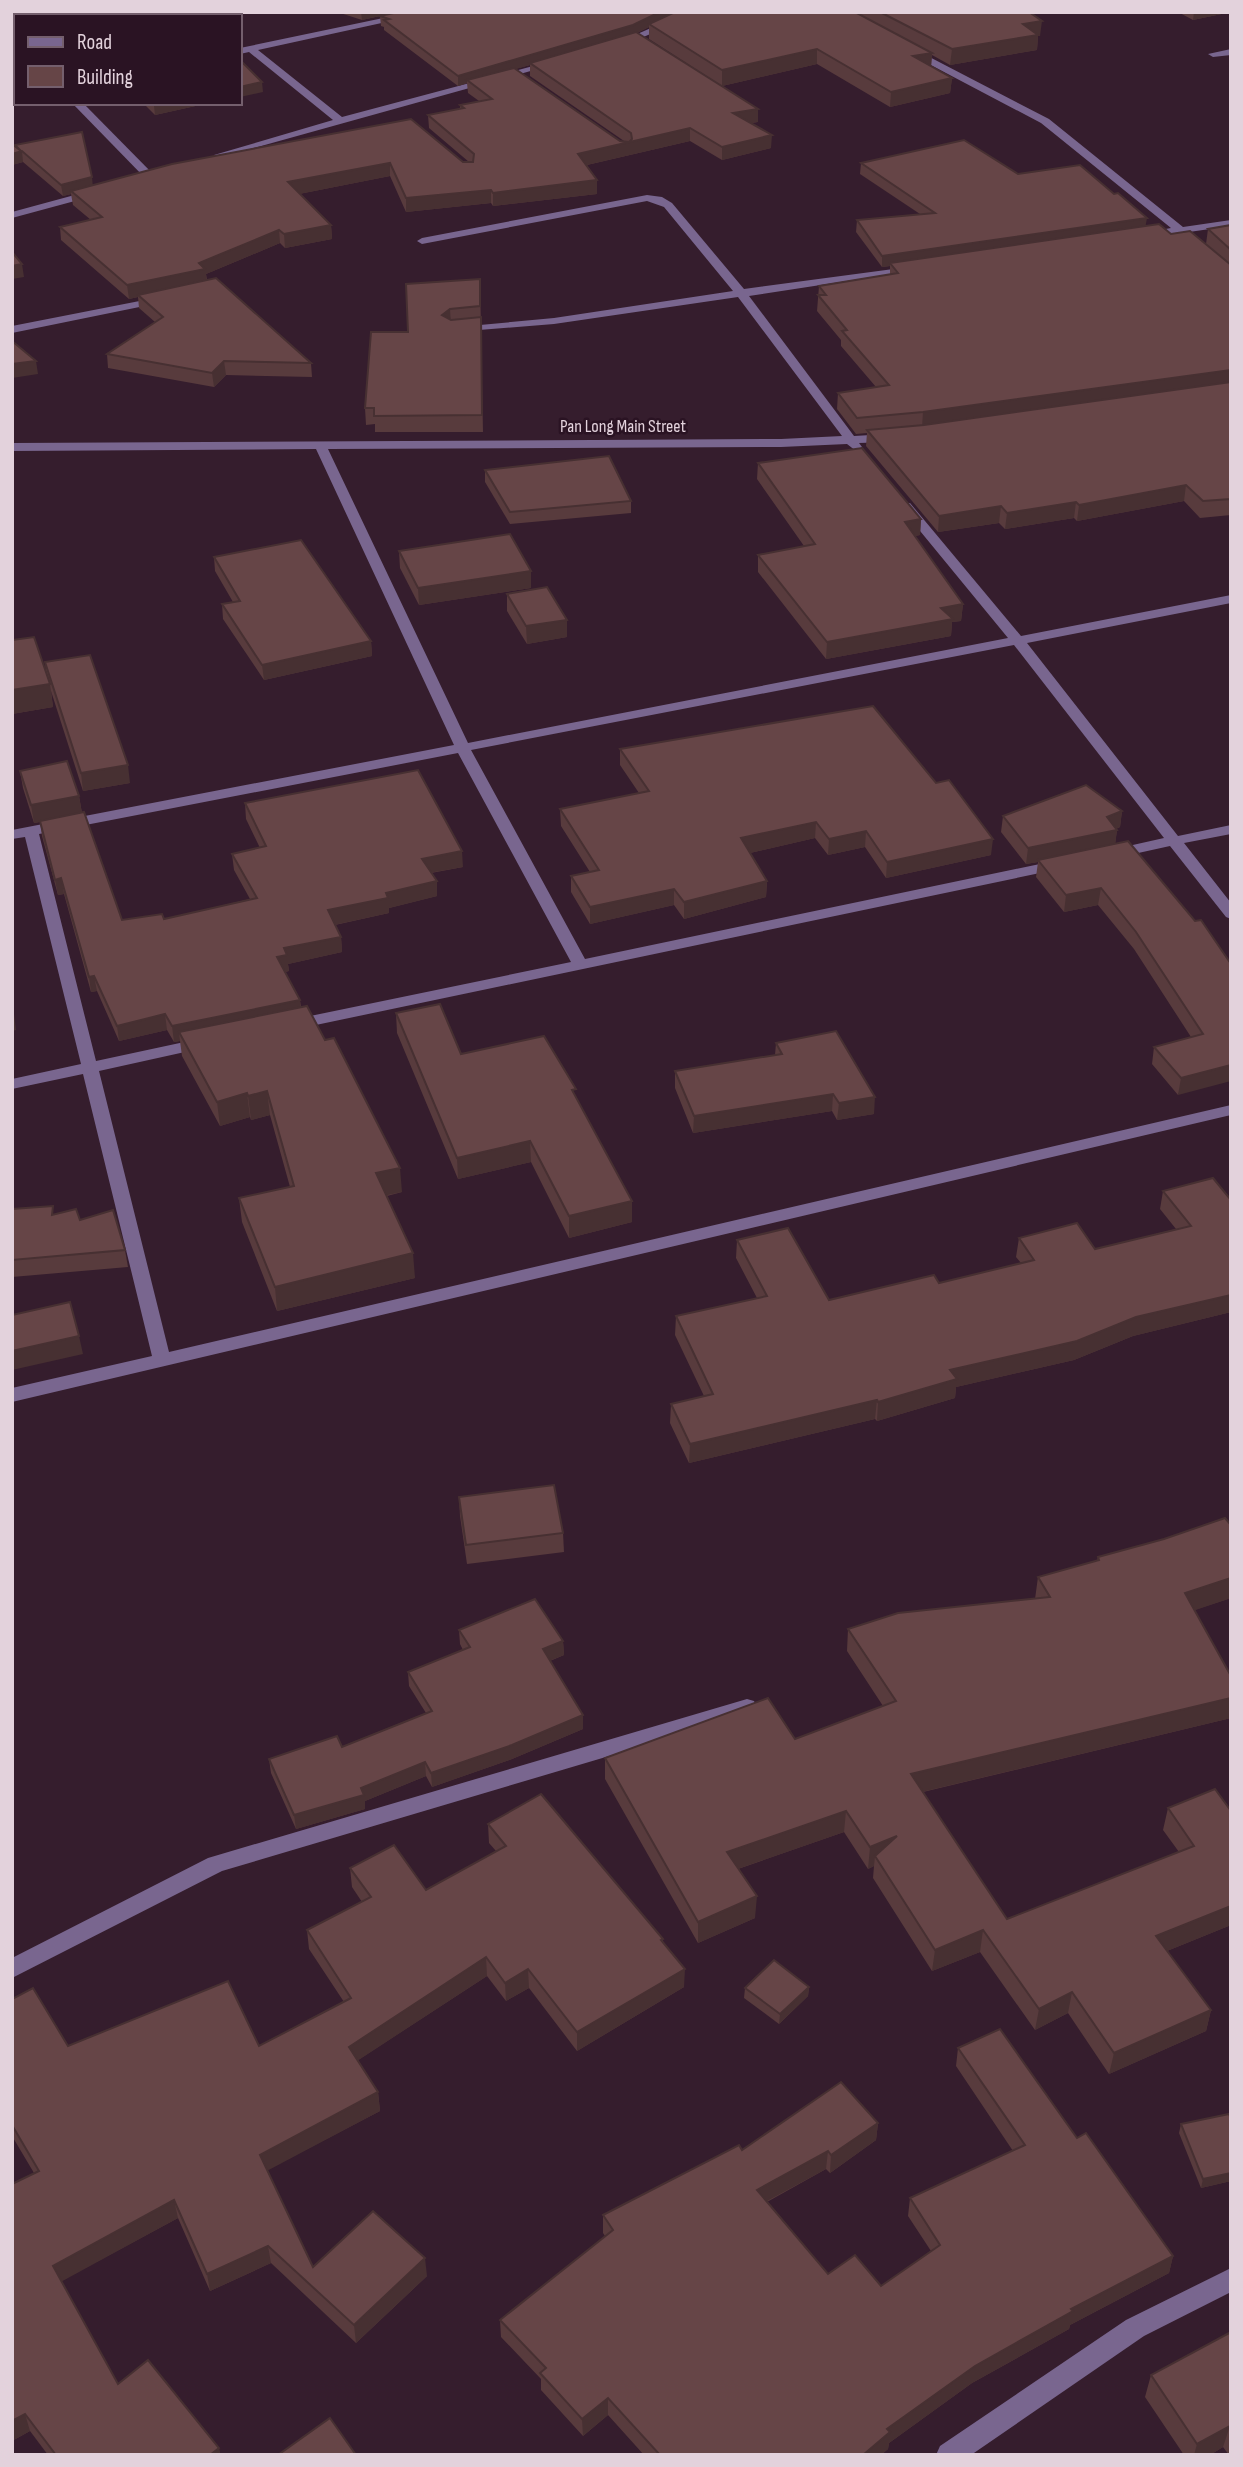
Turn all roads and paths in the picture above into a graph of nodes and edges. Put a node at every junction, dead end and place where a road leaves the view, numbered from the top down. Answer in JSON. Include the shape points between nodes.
{"nodes":[{"id":1,"x":427,"y":12,"type":"edge"},
{"id":2,"x":696,"y":12,"type":"edge"},
{"id":3,"x":637,"y":39,"type":"junction"},
{"id":4,"x":898,"y":44,"type":"edge"},
{"id":5,"x":648,"y":46,"type":"edge"},
{"id":6,"x":610,"y":47,"type":"edge"},
{"id":7,"x":245,"y":50,"type":"edge"},
{"id":8,"x":1231,"y":52,"type":"edge"},
{"id":9,"x":1213,"y":54,"type":"dead end"},
{"id":10,"x":557,"y":62,"type":"edge"},
{"id":11,"x":516,"y":74,"type":"junction"},
{"id":12,"x":527,"y":82,"type":"edge"},
{"id":13,"x":79,"y":105,"type":"edge"},
{"id":14,"x":392,"y":106,"type":"junction"},
{"id":15,"x":402,"y":114,"type":"dead end"},
{"id":16,"x":340,"y":121,"type":"junction"},
{"id":17,"x":204,"y":162,"type":"edge"},
{"id":18,"x":138,"y":181,"type":"edge"},
{"id":19,"x":100,"y":191,"type":"edge"},
{"id":20,"x":12,"y":215,"type":"edge"},
{"id":21,"x":1231,"y":223,"type":"edge"},
{"id":22,"x":1181,"y":230,"type":"junction"},
{"id":23,"x":1139,"y":236,"type":"edge"},
{"id":24,"x":1191,"y":240,"type":"edge"},
{"id":25,"x":422,"y":241,"type":"dead end"},
{"id":26,"x":920,"y":267,"type":"edge"},
{"id":27,"x":741,"y":293,"type":"junction"},
{"id":28,"x":168,"y":298,"type":"edge"},
{"id":29,"x":12,"y":330,"type":"edge"},
{"id":30,"x":451,"y":330,"type":"edge"},
{"id":31,"x":899,"y":437,"type":"edge"},
{"id":32,"x":852,"y":442,"type":"junction"},
{"id":33,"x":320,"y":445,"type":"junction"},
{"id":34,"x":12,"y":447,"type":"edge"},
{"id":35,"x":869,"y":463,"type":"edge"},
{"id":36,"x":895,"y":494,"type":"edge"},
{"id":37,"x":1231,"y":599,"type":"edge"},
{"id":38,"x":1018,"y":642,"type":"junction"},
{"id":39,"x":463,"y":748,"type":"junction"},
{"id":40,"x":1231,"y":829,"type":"edge"},
{"id":41,"x":31,"y":831,"type":"junction"},
{"id":42,"x":12,"y":835,"type":"edge"},
{"id":43,"x":1175,"y":840,"type":"junction"},
{"id":44,"x":1231,"y":914,"type":"edge"},
{"id":45,"x":580,"y":965,"type":"junction"},
{"id":46,"x":280,"y":1027,"type":"edge"},
{"id":47,"x":225,"y":1038,"type":"edge"},
{"id":48,"x":89,"y":1067,"type":"junction"},
{"id":49,"x":12,"y":1084,"type":"edge"},
{"id":50,"x":1231,"y":1110,"type":"edge"},
{"id":51,"x":162,"y":1360,"type":"junction"},
{"id":52,"x":12,"y":1395,"type":"edge"},
{"id":53,"x":767,"y":1702,"type":"edge"},
{"id":54,"x":12,"y":1969,"type":"edge"},
{"id":55,"x":1231,"y":2279,"type":"edge"},
{"id":56,"x":949,"y":2455,"type":"edge"}],
"edges":[{"from":1,"to":7,"type":"street"},
{"from":2,"to":3,"type":"street"},
{"from":3,"to":5,"type":"street"},
{"from":3,"to":6,"type":"street"},
{"from":4,"to":22,"type":"street","via":[[1045,121]]},
{"from":7,"to":16,"type":"street"},
{"from":8,"to":9,"type":"street"},
{"from":10,"to":11,"type":"street"},
{"from":11,"to":12,"type":"street"},
{"from":11,"to":14,"type":"street"},
{"from":13,"to":18,"type":"street","via":[[156,176]]},
{"from":14,"to":15,"type":"street"},
{"from":14,"to":16,"type":"street"},
{"from":16,"to":17,"type":"street"},
{"from":19,"to":20,"type":"street"},
{"from":21,"to":22,"type":"street"},
{"from":22,"to":23,"type":"street"},
{"from":22,"to":24,"type":"street"},
{"from":25,"to":27,"type":"street","via":[[658,199],[668,205]]},
{"from":26,"to":27,"type":"street"},
{"from":27,"to":30,"type":"street","via":[[543,322]]},
{"from":27,"to":32,"type":"street"},
{"from":28,"to":29,"type":"street"},
{"from":31,"to":32,"type":"street","name":"Pan Long Main Street"},
{"from":32,"to":33,"type":"street","name":"Pan Long Main Street"},
{"from":32,"to":35,"type":"street"},
{"from":33,"to":34,"type":"street","name":"Pan Long Main Street"},
{"from":33,"to":39,"type":"street"},
{"from":36,"to":38,"type":"street"},
{"from":37,"to":38,"type":"street"},
{"from":38,"to":39,"type":"street"},
{"from":38,"to":43,"type":"street"},
{"from":39,"to":41,"type":"street"},
{"from":39,"to":45,"type":"street"},
{"from":40,"to":43,"type":"street"},
{"from":41,"to":42,"type":"street"},
{"from":41,"to":48,"type":"street"},
{"from":43,"to":44,"type":"street"},
{"from":43,"to":45,"type":"street"},
{"from":45,"to":46,"type":"street"},
{"from":47,"to":48,"type":"street"},
{"from":48,"to":49,"type":"street"},
{"from":48,"to":51,"type":"street"},
{"from":50,"to":51,"type":"street"},
{"from":51,"to":52,"type":"street"},
{"from":53,"to":54,"type":"street","via":[[216,1864]]},
{"from":55,"to":56,"type":"street","via":[[1135,2328]]}]}
